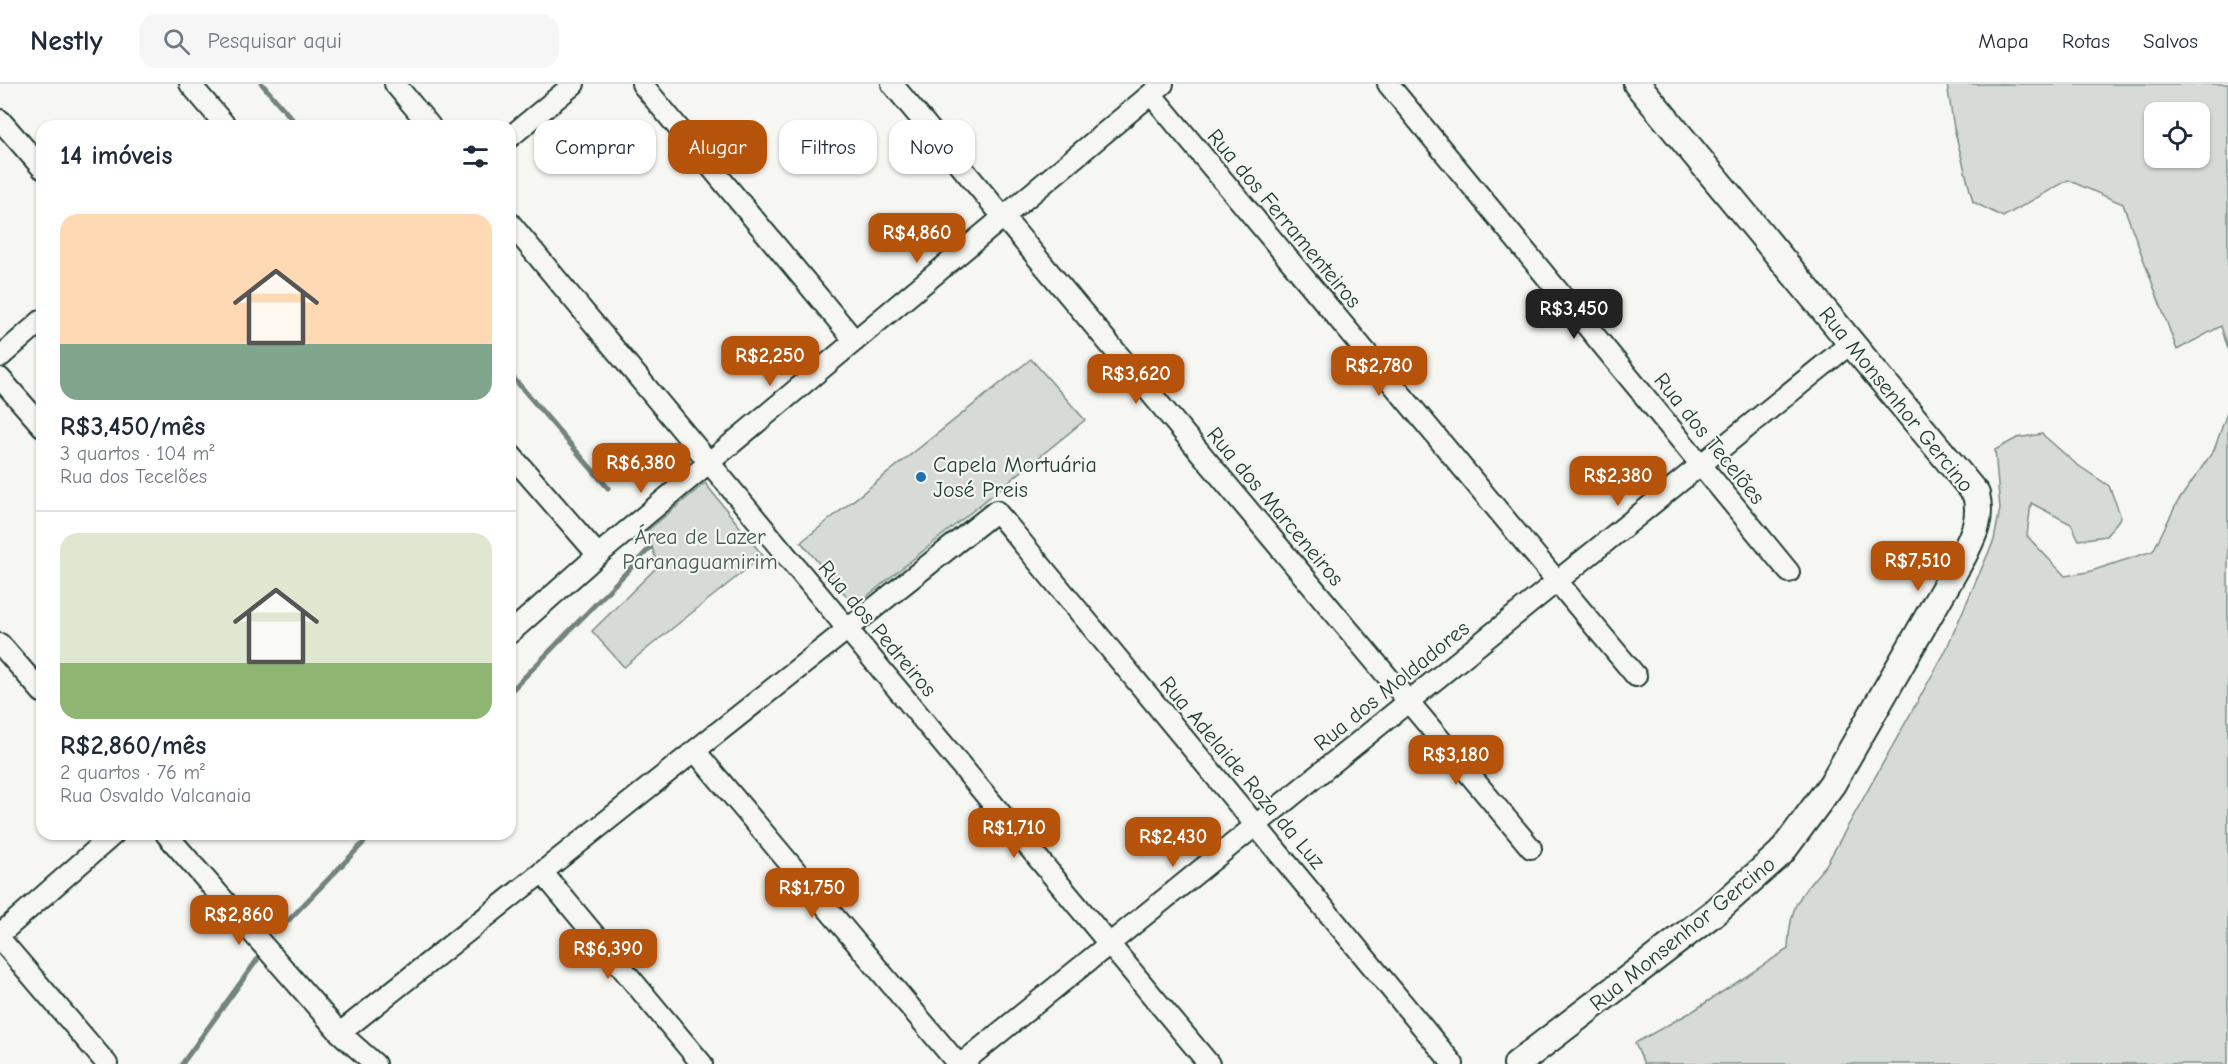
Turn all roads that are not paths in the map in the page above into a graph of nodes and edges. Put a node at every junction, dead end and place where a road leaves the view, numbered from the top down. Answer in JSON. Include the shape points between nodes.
{"nodes":[{"id":1,"x":189,"y":84,"type":"edge"},
{"id":2,"x":395,"y":84,"type":"edge"},
{"id":3,"x":574,"y":84,"type":"edge"},
{"id":4,"x":642,"y":84,"type":"edge"},
{"id":5,"x":892,"y":84,"type":"edge"},
{"id":6,"x":1388,"y":84,"type":"edge"},
{"id":7,"x":1637,"y":84,"type":"edge"},
{"id":8,"x":1157,"y":89,"type":"edge"},
{"id":9,"x":0,"y":120,"type":"edge"},
{"id":10,"x":221,"y":120,"type":"edge"},
{"id":11,"x":425,"y":120,"type":"edge"},
{"id":12,"x":516,"y":132,"type":"edge"},
{"id":13,"x":36,"y":161,"type":"edge"},
{"id":14,"x":1003,"y":217,"type":"junction"},
{"id":15,"x":516,"y":230,"type":"edge"},
{"id":16,"x":36,"y":325,"type":"edge"},
{"id":17,"x":855,"y":341,"type":"junction"},
{"id":18,"x":1851,"y":343,"type":"junction"},
{"id":19,"x":0,"y":357,"type":"edge"},
{"id":20,"x":0,"y":378,"type":"edge"},
{"id":21,"x":36,"y":419,"type":"edge"},
{"id":22,"x":516,"y":461,"type":"edge"},
{"id":23,"x":709,"y":462,"type":"junction"},
{"id":24,"x":1701,"y":464,"type":"junction"},
{"id":25,"x":598,"y":555,"type":"junction"},
{"id":26,"x":1789,"y":572,"type":"dead end"},
{"id":27,"x":1557,"y":581,"type":"junction"},
{"id":28,"x":516,"y":628,"type":"edge"},
{"id":29,"x":848,"y":629,"type":"junction"},
{"id":30,"x":0,"y":644,"type":"edge"},
{"id":31,"x":1636,"y":676,"type":"dead end"},
{"id":32,"x":36,"y":685,"type":"edge"},
{"id":33,"x":1409,"y":701,"type":"junction"},
{"id":34,"x":695,"y":750,"type":"junction"},
{"id":35,"x":1256,"y":825,"type":"junction"},
{"id":36,"x":107,"y":840,"type":"edge"},
{"id":37,"x":171,"y":840,"type":"edge"},
{"id":38,"x":1531,"y":848,"type":"dead end"},
{"id":39,"x":542,"y":872,"type":"junction"},
{"id":40,"x":0,"y":934,"type":"edge"},
{"id":41,"x":0,"y":939,"type":"edge"},
{"id":42,"x":1109,"y":944,"type":"junction"},
{"id":43,"x":340,"y":1033,"type":"junction"},
{"id":44,"x":107,"y":1064,"type":"edge"},
{"id":45,"x":375,"y":1064,"type":"edge"},
{"id":46,"x":702,"y":1064,"type":"edge"},
{"id":47,"x":959,"y":1064,"type":"edge"},
{"id":48,"x":1209,"y":1064,"type":"edge"},
{"id":49,"x":1453,"y":1064,"type":"edge"},
{"id":50,"x":1517,"y":1064,"type":"edge"}],
"edges":[{"from":1,"to":10,"type":"street"},
{"from":2,"to":11,"type":"street"},
{"from":3,"to":12,"type":"street"},
{"from":4,"to":17,"type":"street"},
{"from":5,"to":14,"type":"street","name":"Rua dos Marceneiros"},
{"from":6,"to":24,"type":"street","name":"Rua dos Tecelões"},
{"from":7,"to":18,"type":"main road","name":"Rua Monsenhor Gercino"},
{"from":8,"to":14,"type":"street"},
{"from":8,"to":27,"type":"street","name":"Rua dos Ferramenteiros"},
{"from":9,"to":13,"type":"street"},
{"from":14,"to":17,"type":"street"},
{"from":14,"to":33,"type":"street","name":"Rua dos Marceneiros"},
{"from":15,"to":23,"type":"street","name":"Rua dos Pedreiros"},
{"from":16,"to":19,"type":"street"},
{"from":17,"to":23,"type":"street"},
{"from":18,"to":24,"type":"street","name":"Rua dos Moldadores"},
{"from":18,"to":50,"type":"main road","name":"Rua Monsenhor Gercino","via":[[1976,494],[1980,511],[1977,528],[1832,784],[1781,853],[1716,912]]},
{"from":20,"to":21,"type":"street"},
{"from":22,"to":25,"type":"street"},
{"from":23,"to":25,"type":"street"},
{"from":23,"to":29,"type":"street","name":"Rua dos Pedreiros"},
{"from":24,"to":26,"type":"street","name":"Rua dos Tecelões"},
{"from":24,"to":27,"type":"street","name":"Rua dos Moldadores"},
{"from":25,"to":28,"type":"street"},
{"from":27,"to":31,"type":"street","name":"Rua dos Ferramenteiros"},
{"from":27,"to":33,"type":"street","name":"Rua dos Moldadores"},
{"from":29,"to":34,"type":"street"},
{"from":29,"to":35,"type":"street","name":"Rua Adelaide Roza da Luz","via":[[996,511]]},
{"from":29,"to":42,"type":"street","name":"Rua dos Pedreiros"},
{"from":30,"to":32,"type":"street"},
{"from":33,"to":35,"type":"street","name":"Rua dos Moldadores"},
{"from":33,"to":38,"type":"street","name":"Rua dos Marceneiros"},
{"from":34,"to":39,"type":"street"},
{"from":34,"to":47,"type":"street"},
{"from":35,"to":42,"type":"street","name":"Rua dos Moldadores"},
{"from":35,"to":49,"type":"street","name":"Rua Adelaide Roza da Luz"},
{"from":36,"to":40,"type":"street"},
{"from":37,"to":43,"type":"street"},
{"from":39,"to":43,"type":"street"},
{"from":39,"to":46,"type":"street"},
{"from":41,"to":44,"type":"street"},
{"from":42,"to":47,"type":"street","name":"Rua dos Moldadores"},
{"from":42,"to":48,"type":"street","name":"Rua dos Pedreiros"},
{"from":43,"to":45,"type":"street"}]}
